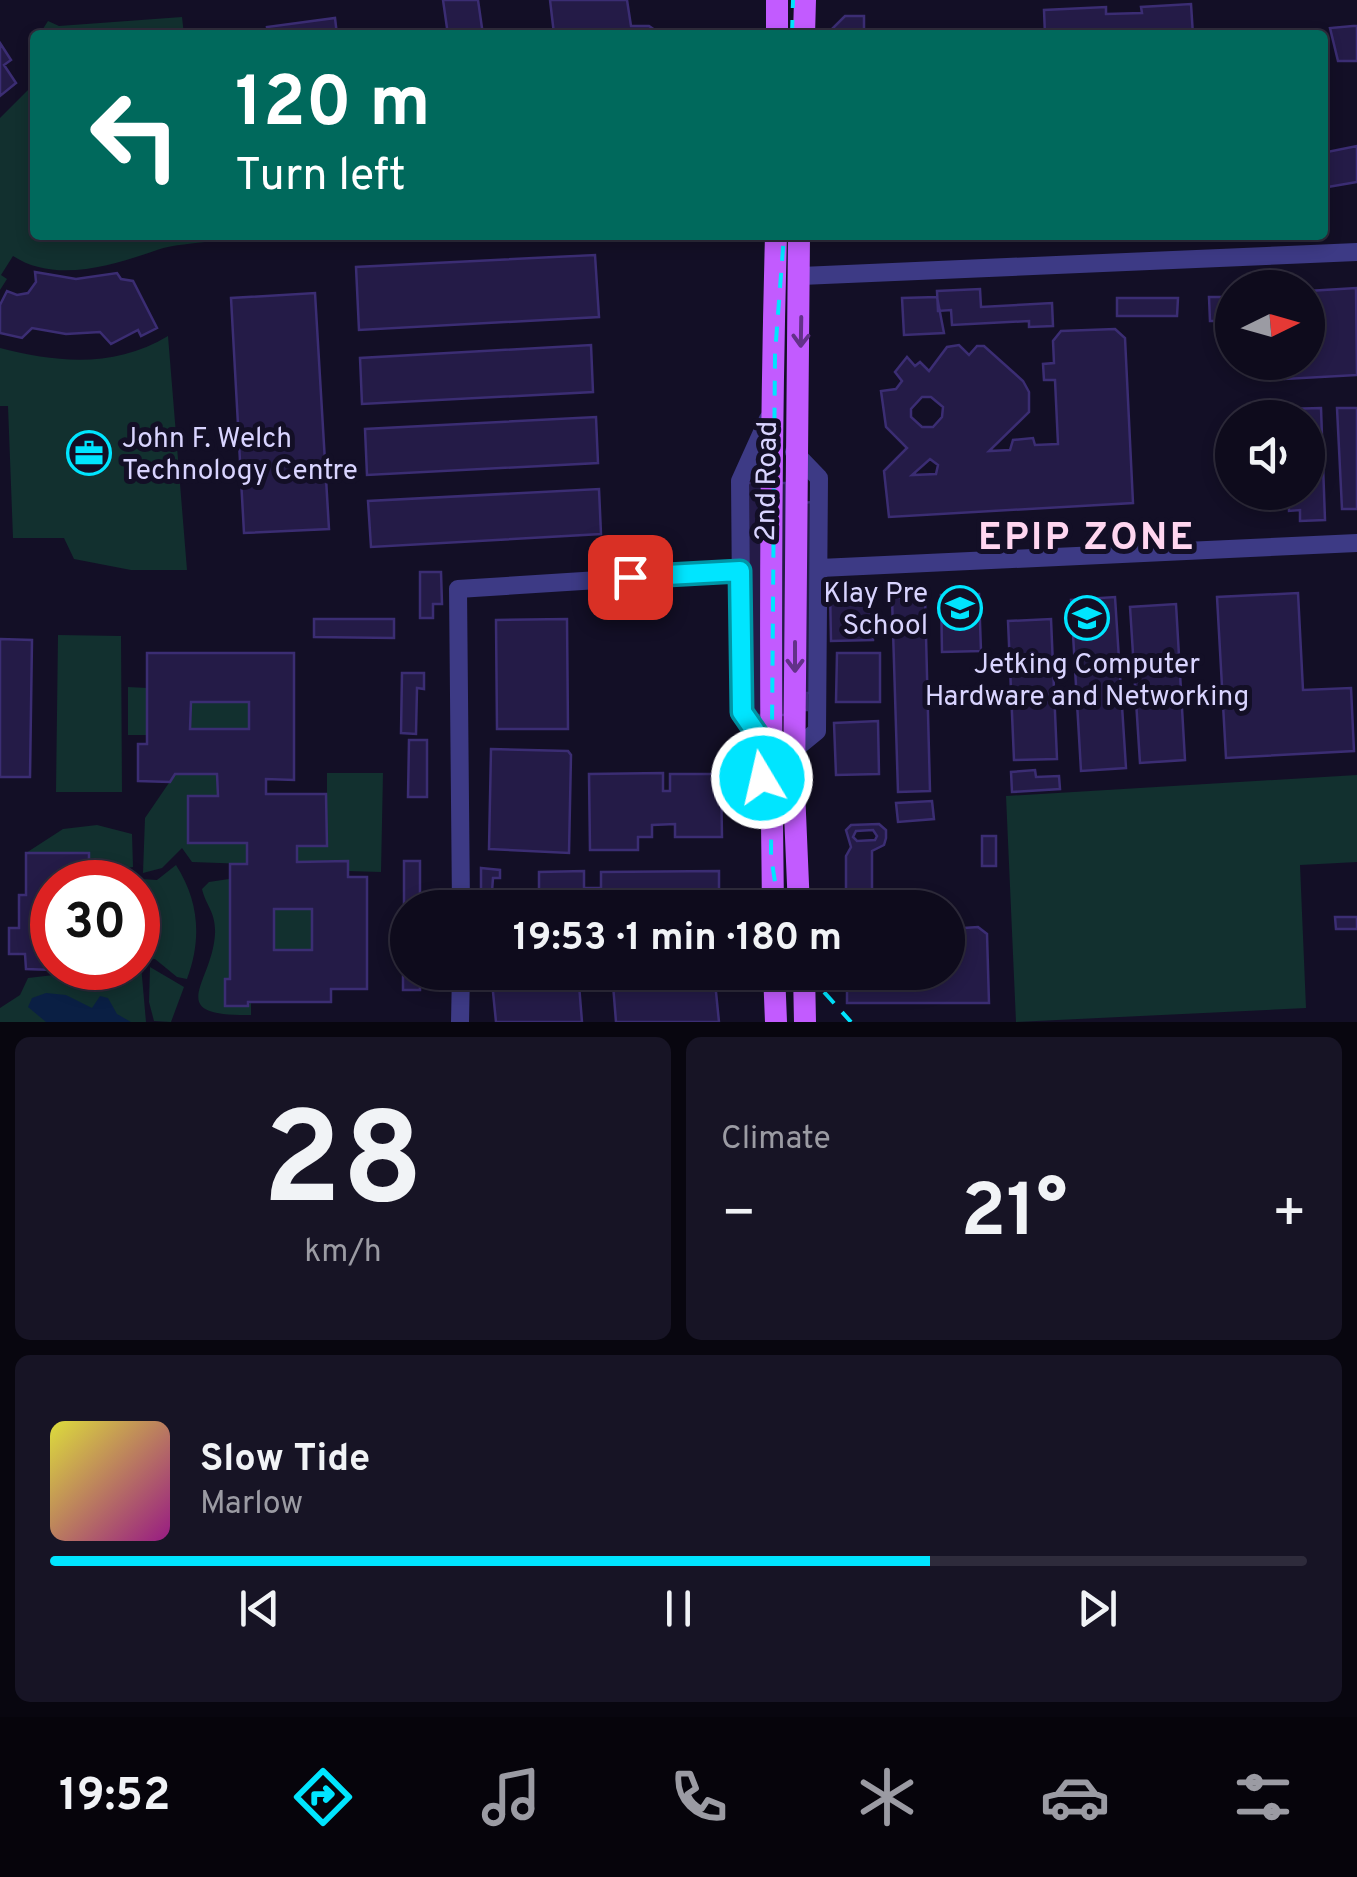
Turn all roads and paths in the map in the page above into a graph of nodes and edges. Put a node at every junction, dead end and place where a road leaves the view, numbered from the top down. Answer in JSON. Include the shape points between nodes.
{"nodes":[{"id":1,"x":777,"y":0,"type":"edge"},
{"id":2,"x":805,"y":0,"type":"edge"},
{"id":3,"x":777,"y":30,"type":"edge"},
{"id":4,"x":804,"y":30,"type":"edge"},
{"id":5,"x":776,"y":240,"type":"edge"},
{"id":6,"x":799,"y":240,"type":"edge"},
{"id":7,"x":1357,"y":252,"type":"edge"},
{"id":8,"x":801,"y":276,"type":"junction"},
{"id":9,"x":770,"y":414,"type":"junction"},
{"id":10,"x":794,"y":452,"type":"junction"},
{"id":11,"x":1357,"y":543,"type":"edge"},
{"id":12,"x":820,"y":568,"type":"junction"},
{"id":13,"x":740,"y":571,"type":"junction"},
{"id":14,"x":795,"y":749,"type":"junction"},
{"id":15,"x":770,"y":833,"type":"junction"},
{"id":16,"x":772,"y":880,"type":"junction"},
{"id":17,"x":797,"y":880,"type":"junction"},
{"id":18,"x":461,"y":890,"type":"edge"},
{"id":19,"x":772,"y":890,"type":"edge"},
{"id":20,"x":798,"y":890,"type":"edge"},
{"id":21,"x":460,"y":990,"type":"edge"},
{"id":22,"x":775,"y":990,"type":"edge"},
{"id":23,"x":806,"y":990,"type":"edge"},
{"id":24,"x":809,"y":1019,"type":"edge"},
{"id":25,"x":460,"y":1022,"type":"edge"},
{"id":26,"x":776,"y":1022,"type":"edge"}],
"edges":[{"from":1,"to":3,"type":"main road"},
{"from":2,"to":4,"type":"main road"},
{"from":5,"to":9,"type":"main road","name":"2nd Road"},
{"from":6,"to":8,"type":"main road","name":"2nd Road"},
{"from":7,"to":8,"type":"street"},
{"from":8,"to":10,"type":"main road","name":"2nd Road","one_way":true},
{"from":9,"to":13,"type":"street","via":[[740,481]]},
{"from":9,"to":15,"type":"main road","name":"2nd Road"},
{"from":10,"to":12,"type":"street","via":[[819,478]]},
{"from":10,"to":14,"type":"main road","name":"2nd Road","one_way":true},
{"from":11,"to":12,"type":"street"},
{"from":12,"to":14,"type":"street","via":[[817,730]]},
{"from":13,"to":15,"type":"street","via":[[742,712],[762,741],[761,816]]},
{"from":13,"to":18,"type":"street","via":[[458,589]]},
{"from":14,"to":17,"type":"main road","name":"2nd Road"},
{"from":15,"to":16,"type":"main road","name":"2nd Road"},
{"from":16,"to":17,"type":"main road"},
{"from":16,"to":19,"type":"main road","name":"2nd Road"},
{"from":17,"to":20,"type":"main road","name":"2nd Road"},
{"from":21,"to":25,"type":"street"},
{"from":22,"to":26,"type":"main road"},
{"from":23,"to":24,"type":"main road"}]}
